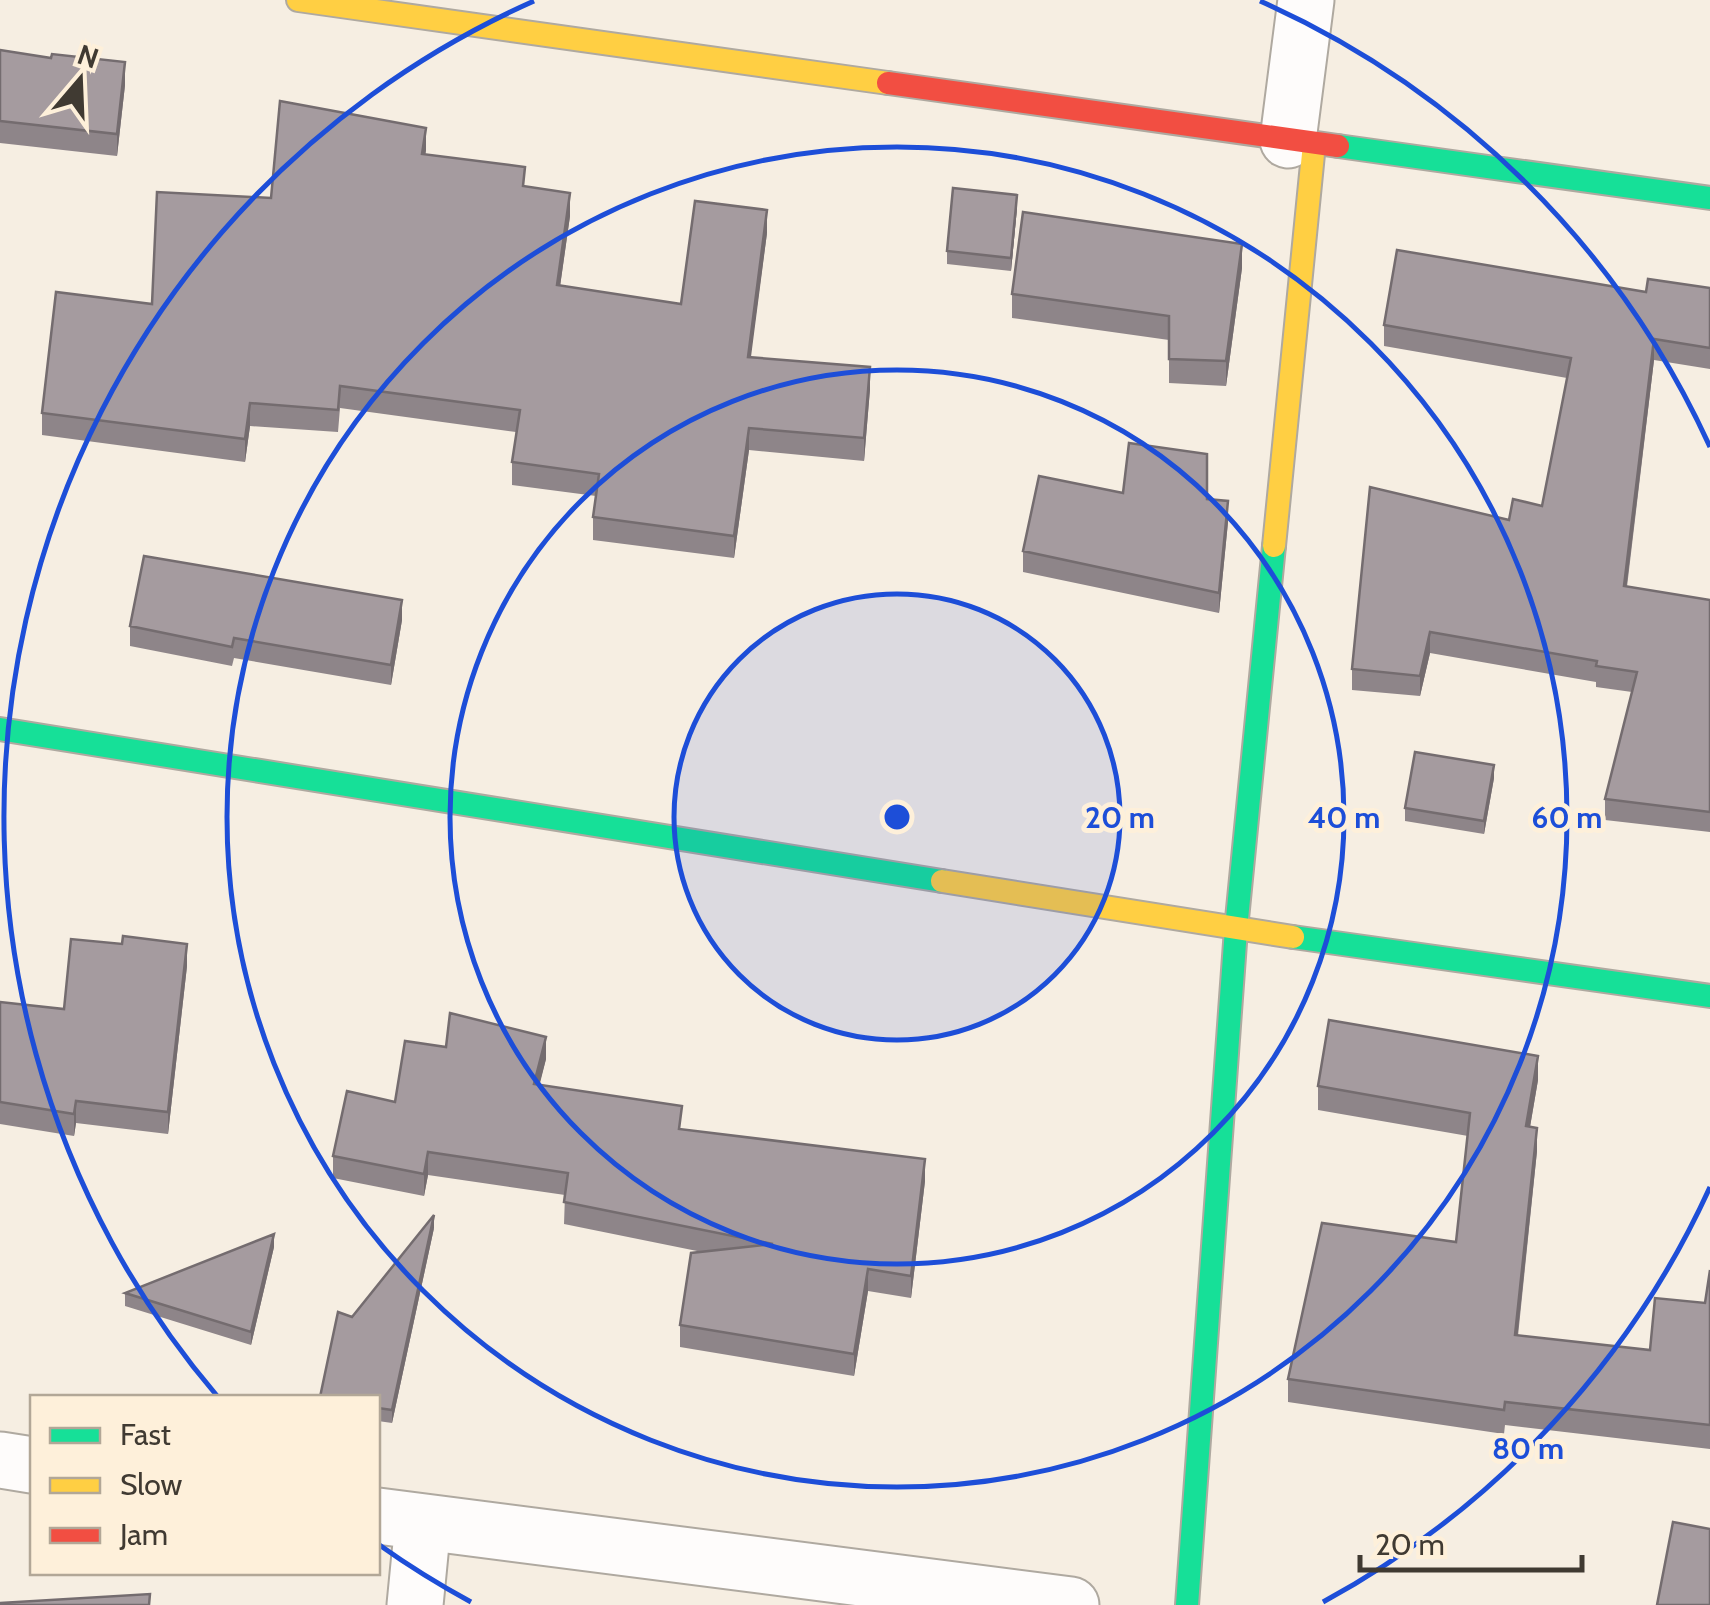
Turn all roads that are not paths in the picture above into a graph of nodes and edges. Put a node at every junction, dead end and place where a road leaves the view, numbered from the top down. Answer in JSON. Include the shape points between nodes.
{"nodes":[{"id":1,"x":298,"y":0,"type":"edge"},
{"id":2,"x":1306,"y":0,"type":"edge"},
{"id":3,"x":1301,"y":142,"type":"junction"},
{"id":4,"x":1710,"y":198,"type":"edge"},
{"id":5,"x":0,"y":729,"type":"edge"},
{"id":6,"x":1236,"y":929,"type":"junction"},
{"id":7,"x":1710,"y":996,"type":"edge"},
{"id":8,"x":0,"y":1460,"type":"edge"},
{"id":9,"x":30,"y":1465,"type":"edge"},
{"id":10,"x":400,"y":1520,"type":"edge"},
{"id":11,"x":415,"y":1605,"type":"edge"},
{"id":12,"x":1071,"y":1605,"type":"edge"},
{"id":13,"x":1187,"y":1605,"type":"edge"}],
"edges":[{"from":1,"to":3,"type":"street"},
{"from":2,"to":3,"type":"street"},
{"from":3,"to":4,"type":"street"},
{"from":3,"to":6,"type":"street"},
{"from":5,"to":6,"type":"street"},
{"from":6,"to":7,"type":"street"},
{"from":6,"to":13,"type":"street"},
{"from":8,"to":9,"type":"street"},
{"from":10,"to":11,"type":"street"},
{"from":10,"to":12,"type":"street"}]}
